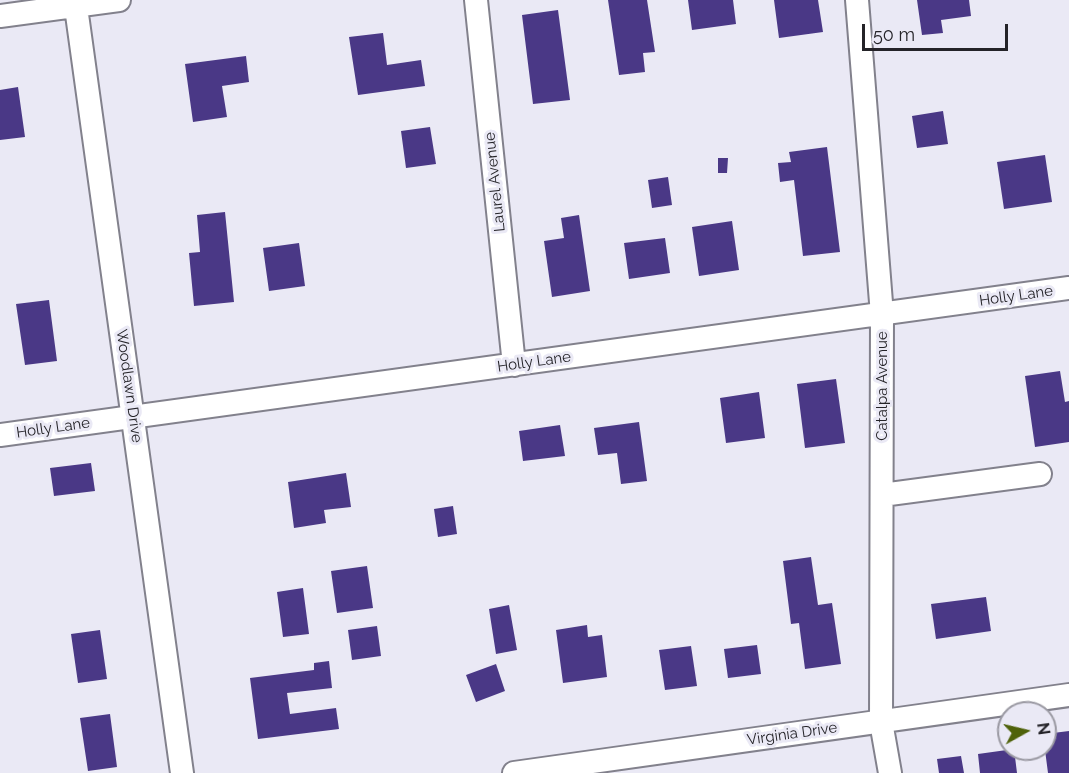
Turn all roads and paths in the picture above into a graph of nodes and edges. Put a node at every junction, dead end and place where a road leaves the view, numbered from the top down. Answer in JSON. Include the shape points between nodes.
{"nodes":[{"id":1,"x":119,"y":0,"type":"edge"},
{"id":2,"x":476,"y":0,"type":"edge"},
{"id":3,"x":857,"y":0,"type":"edge"},
{"id":4,"x":75,"y":3,"type":"edge"},
{"id":5,"x":0,"y":16,"type":"edge"},
{"id":6,"x":1069,"y":288,"type":"edge"},
{"id":7,"x":882,"y":315,"type":"junction"},
{"id":8,"x":513,"y":364,"type":"junction"},
{"id":9,"x":134,"y":418,"type":"junction"},
{"id":10,"x":0,"y":435,"type":"edge"},
{"id":11,"x":1040,"y":474,"type":"dead end"},
{"id":12,"x":882,"y":495,"type":"junction"},
{"id":13,"x":1069,"y":695,"type":"edge"},
{"id":14,"x":881,"y":722,"type":"junction"},
{"id":15,"x":182,"y":773,"type":"edge"},
{"id":16,"x":514,"y":773,"type":"edge"},
{"id":17,"x":890,"y":773,"type":"edge"}],
"edges":[{"from":1,"to":4,"type":"street"},
{"from":2,"to":8,"type":"street","name":"Laurel Avenue"},
{"from":3,"to":7,"type":"street","name":"Catalpa Avenue"},
{"from":4,"to":5,"type":"street"},
{"from":4,"to":9,"type":"street","name":"Woodlawn Drive"},
{"from":6,"to":7,"type":"street","name":"Holly Lane"},
{"from":7,"to":8,"type":"street","name":"Holly Lane"},
{"from":7,"to":12,"type":"street","name":"Catalpa Avenue"},
{"from":8,"to":9,"type":"street","name":"Holly Lane"},
{"from":9,"to":10,"type":"street","name":"Holly Lane"},
{"from":9,"to":15,"type":"street","name":"Woodlawn Drive"},
{"from":11,"to":12,"type":"street"},
{"from":12,"to":14,"type":"street","name":"Catalpa Avenue"},
{"from":13,"to":14,"type":"street","name":"Virginia Drive"},
{"from":14,"to":16,"type":"street","name":"Virginia Drive"},
{"from":14,"to":17,"type":"street","name":"Catalpa Avenue"}]}
